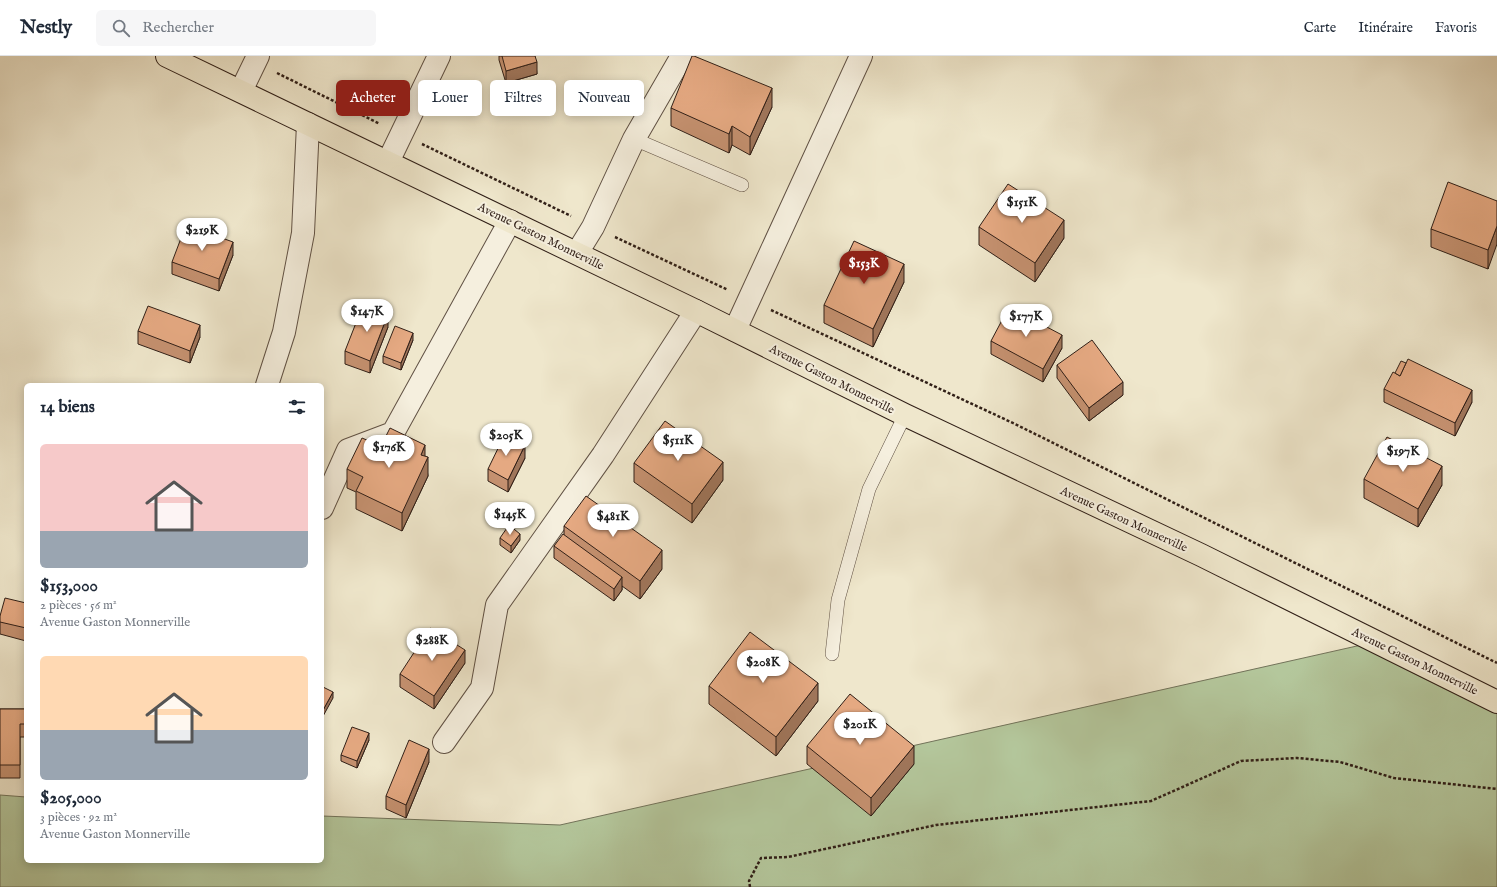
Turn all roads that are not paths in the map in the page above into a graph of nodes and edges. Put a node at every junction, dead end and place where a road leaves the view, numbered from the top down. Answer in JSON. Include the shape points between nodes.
{"nodes":[{"id":1,"x":167,"y":56,"type":"edge"},
{"id":2,"x":439,"y":56,"type":"edge"},
{"id":3,"x":682,"y":56,"type":"edge"},
{"id":4,"x":861,"y":56,"type":"edge"},
{"id":5,"x":256,"y":59,"type":"edge"},
{"id":6,"x":241,"y":91,"type":"junction"},
{"id":7,"x":308,"y":124,"type":"junction"},
{"id":8,"x":634,"y":139,"type":"junction"},
{"id":9,"x":388,"y":162,"type":"junction"},
{"id":10,"x":742,"y":185,"type":"dead end"},
{"id":11,"x":510,"y":221,"type":"junction"},
{"id":12,"x":577,"y":253,"type":"junction"},
{"id":13,"x":696,"y":311,"type":"junction"},
{"id":14,"x":734,"y":330,"type":"junction"},
{"id":15,"x":268,"y":383,"type":"edge"},
{"id":16,"x":905,"y":415,"type":"junction"},
{"id":17,"x":324,"y":504,"type":"edge"},
{"id":18,"x":832,"y":654,"type":"dead end"},
{"id":19,"x":1497,"y":702,"type":"edge"},
{"id":20,"x":444,"y":742,"type":"dead end"}],
"edges":[{"from":1,"to":6,"type":"main road","name":"Avenue Gaston Monnerville"},
{"from":2,"to":9,"type":"street"},
{"from":3,"to":8,"type":"street"},
{"from":4,"to":14,"type":"street"},
{"from":5,"to":6,"type":"street"},
{"from":6,"to":7,"type":"main road","name":"Avenue Gaston Monnerville"},
{"from":7,"to":9,"type":"main road","name":"Avenue Gaston Monnerville"},
{"from":7,"to":15,"type":"street","via":[[303,233],[284,332]]},
{"from":8,"to":10,"type":"lane"},
{"from":8,"to":12,"type":"street","via":[[593,227]]},
{"from":9,"to":11,"type":"main road","name":"Avenue Gaston Monnerville"},
{"from":11,"to":12,"type":"main road","name":"Avenue Gaston Monnerville"},
{"from":11,"to":17,"type":"street","via":[[393,433],[348,450]]},
{"from":12,"to":13,"type":"main road","name":"Avenue Gaston Monnerville"},
{"from":13,"to":14,"type":"main road","name":"Avenue Gaston Monnerville"},
{"from":13,"to":20,"type":"street","via":[[603,455],[497,605],[482,688]]},
{"from":14,"to":16,"type":"main road","name":"Avenue Gaston Monnerville"},
{"from":16,"to":18,"type":"lane","via":[[869,489],[838,600]]},
{"from":16,"to":19,"type":"main road","name":"Avenue Gaston Monnerville","via":[[1201,555]]}]}
